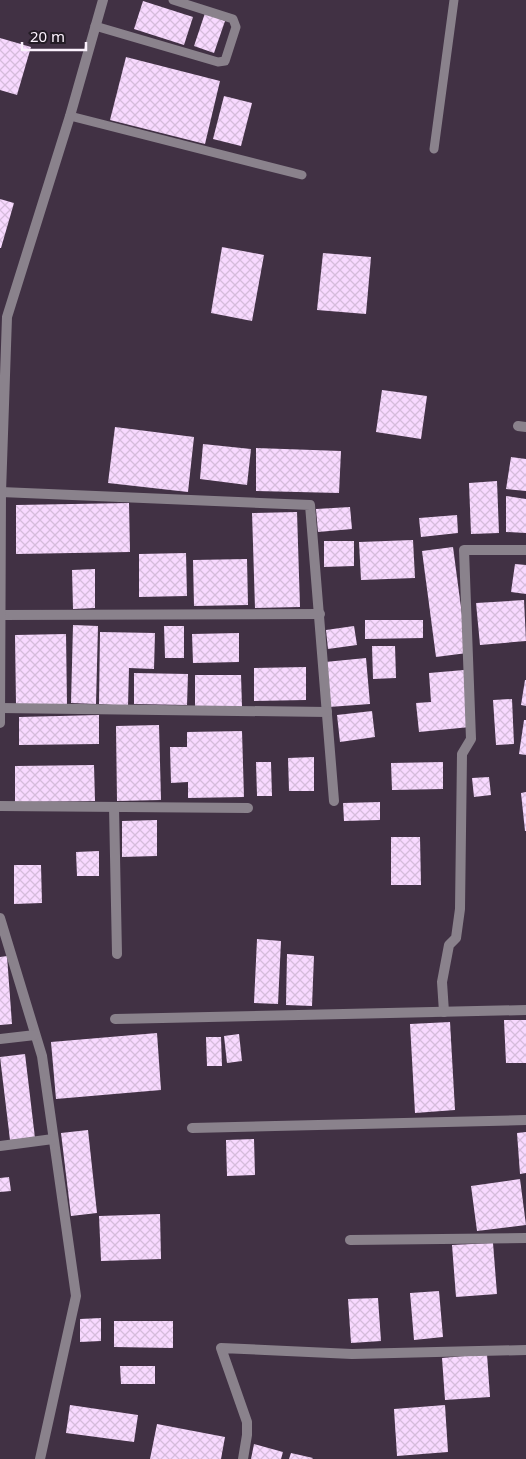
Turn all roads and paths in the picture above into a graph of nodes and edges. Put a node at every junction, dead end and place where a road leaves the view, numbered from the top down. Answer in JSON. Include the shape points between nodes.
{"nodes":[{"id":1,"x":103,"y":0,"type":"edge"},
{"id":2,"x":173,"y":0,"type":"edge"},
{"id":3,"x":454,"y":0,"type":"edge"},
{"id":4,"x":95,"y":26,"type":"junction"},
{"id":5,"x":70,"y":116,"type":"junction"},
{"id":6,"x":434,"y":149,"type":"dead end"},
{"id":7,"x":302,"y":175,"type":"dead end"},
{"id":8,"x":2,"y":406,"type":"edge"},
{"id":9,"x":1,"y":492,"type":"edge"},
{"id":10,"x":526,"y":550,"type":"edge"},
{"id":11,"x":320,"y":614,"type":"junction"},
{"id":12,"x":0,"y":615,"type":"edge"},
{"id":13,"x":1,"y":708,"type":"edge"},
{"id":14,"x":327,"y":712,"type":"junction"},
{"id":15,"x":0,"y":724,"type":"edge"},
{"id":16,"x":334,"y":800,"type":"dead end"},
{"id":17,"x":0,"y":806,"type":"edge"},
{"id":18,"x":114,"y":807,"type":"junction"},
{"id":19,"x":248,"y":808,"type":"dead end"},
{"id":20,"x":0,"y":918,"type":"edge"},
{"id":21,"x":117,"y":954,"type":"dead end"},
{"id":22,"x":526,"y":1010,"type":"edge"},
{"id":23,"x":444,"y":1012,"type":"junction"},
{"id":24,"x":115,"y":1019,"type":"dead end"},
{"id":25,"x":35,"y":1034,"type":"junction"},
{"id":26,"x":0,"y":1039,"type":"edge"},
{"id":27,"x":526,"y":1120,"type":"edge"},
{"id":28,"x":192,"y":1128,"type":"dead end"},
{"id":29,"x":54,"y":1139,"type":"junction"},
{"id":30,"x":0,"y":1146,"type":"edge"},
{"id":31,"x":526,"y":1238,"type":"edge"},
{"id":32,"x":350,"y":1240,"type":"dead end"},
{"id":33,"x":526,"y":1350,"type":"edge"},
{"id":34,"x":40,"y":1459,"type":"edge"},
{"id":35,"x":243,"y":1459,"type":"edge"}],
"edges":[{"from":1,"to":4,"type":"street"},
{"from":2,"to":4,"type":"lane","via":[[233,19],[236,27],[225,61],[218,62]]},
{"from":3,"to":6,"type":"lane"},
{"from":4,"to":5,"type":"street"},
{"from":5,"to":7,"type":"lane"},
{"from":5,"to":8,"type":"street","via":[[7,317]]},
{"from":8,"to":9,"type":"street"},
{"from":9,"to":11,"type":"street","via":[[310,505]]},
{"from":9,"to":12,"type":"street"},
{"from":10,"to":23,"type":"street","via":[[464,550],[471,739],[462,754],[460,909],[456,938],[449,945],[442,982]]},
{"from":11,"to":12,"type":"street"},
{"from":11,"to":14,"type":"street"},
{"from":12,"to":13,"type":"street"},
{"from":13,"to":14,"type":"street"},
{"from":13,"to":15,"type":"street"},
{"from":14,"to":16,"type":"street"},
{"from":17,"to":18,"type":"street"},
{"from":18,"to":19,"type":"street"},
{"from":18,"to":21,"type":"street"},
{"from":20,"to":25,"type":"street"},
{"from":22,"to":23,"type":"street"},
{"from":23,"to":24,"type":"street"},
{"from":25,"to":26,"type":"street"},
{"from":25,"to":29,"type":"street","via":[[42,1056]]},
{"from":27,"to":28,"type":"street"},
{"from":29,"to":30,"type":"street"},
{"from":29,"to":34,"type":"street","via":[[76,1296]]},
{"from":31,"to":32,"type":"street"},
{"from":33,"to":35,"type":"street","via":[[352,1354],[221,1348],[247,1422]]}]}
